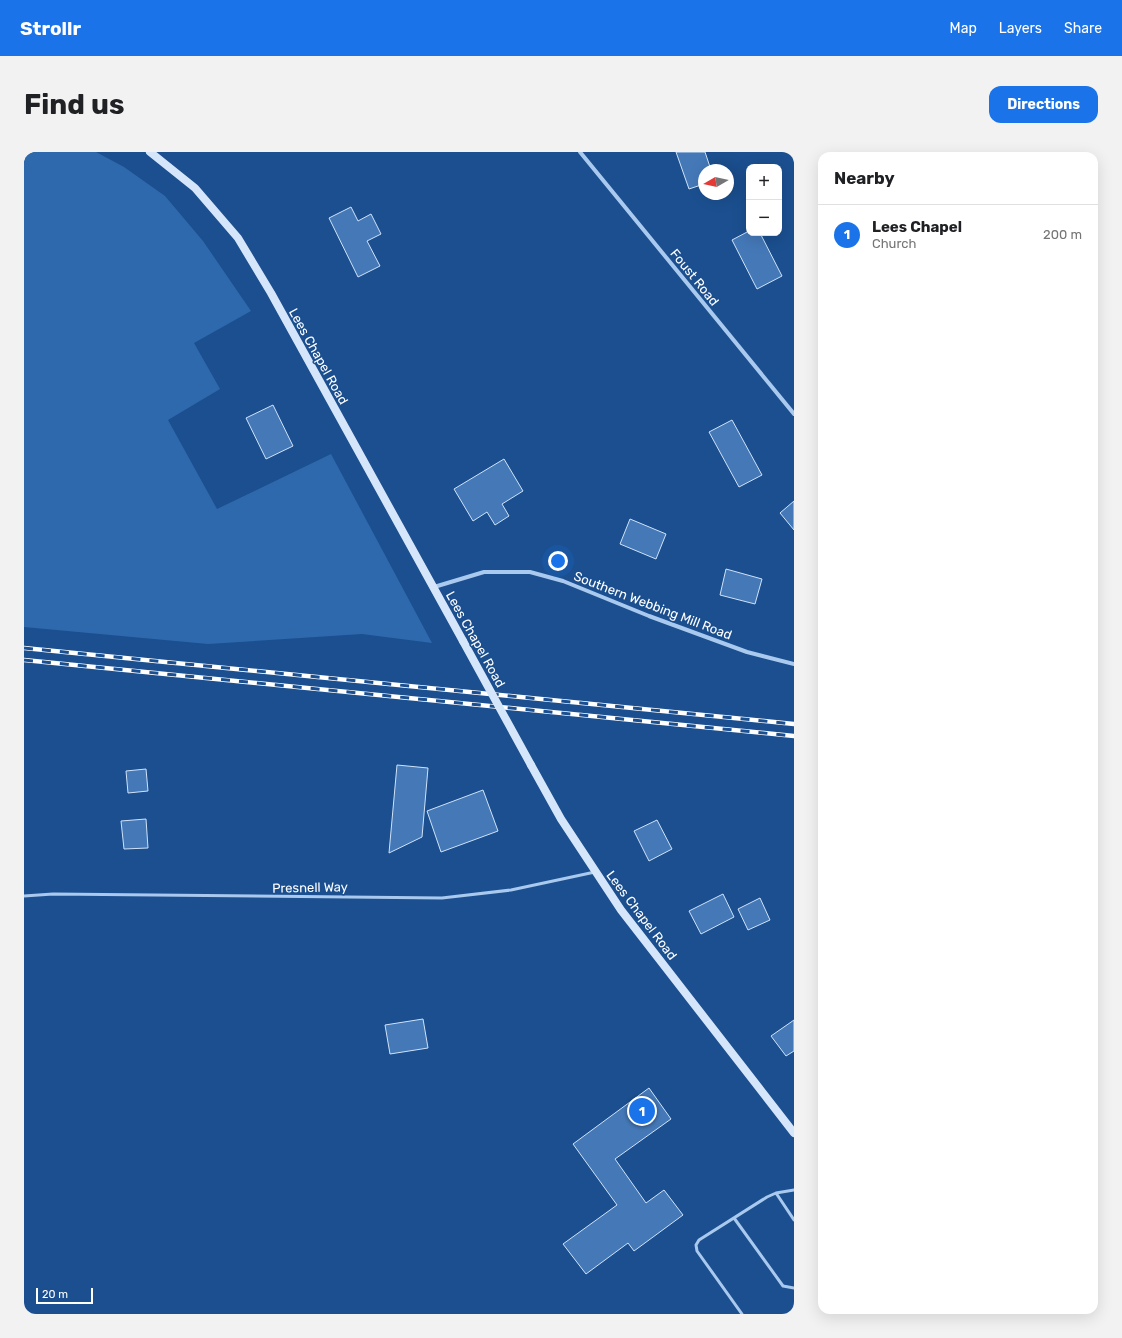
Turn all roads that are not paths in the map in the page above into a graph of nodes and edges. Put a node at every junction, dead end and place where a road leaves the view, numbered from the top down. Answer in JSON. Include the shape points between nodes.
{"nodes":[{"id":1,"x":150,"y":152,"type":"edge"},
{"id":2,"x":580,"y":152,"type":"edge"},
{"id":3,"x":794,"y":414,"type":"edge"},
{"id":4,"x":434,"y":587,"type":"junction"},
{"id":5,"x":794,"y":664,"type":"edge"},
{"id":6,"x":595,"y":872,"type":"junction"},
{"id":7,"x":24,"y":896,"type":"edge"},
{"id":8,"x":794,"y":1132,"type":"edge"},
{"id":9,"x":794,"y":1190,"type":"edge"},
{"id":10,"x":776,"y":1193,"type":"junction"},
{"id":11,"x":734,"y":1218,"type":"junction"},
{"id":12,"x":794,"y":1220,"type":"edge"},
{"id":13,"x":794,"y":1288,"type":"edge"},
{"id":14,"x":742,"y":1314,"type":"edge"}],
"edges":[{"from":1,"to":4,"type":"main road","name":"Lees Chapel Road","via":[[195,188],[238,238]]},
{"from":2,"to":3,"type":"street","name":"Foust Road"},
{"from":4,"to":5,"type":"street","name":"Southern Webbing Mill Road","via":[[484,572],[530,572],[563,580],[649,616],[747,652]]},
{"from":4,"to":6,"type":"main road","name":"Lees Chapel Road","bridge":true,"via":[[561,819]]},
{"from":6,"to":7,"type":"lane","name":"Presnell Way","via":[[511,890],[442,898],[53,894]]},
{"from":6,"to":8,"type":"main road","name":"Lees Chapel Road","via":[[621,910]]},
{"from":9,"to":10,"type":"lane"},
{"from":10,"to":11,"type":"lane"},
{"from":10,"to":12,"type":"lane"},
{"from":11,"to":13,"type":"lane","via":[[783,1286]]},
{"from":11,"to":14,"type":"lane","via":[[699,1240],[696,1245],[697,1252]]}]}
